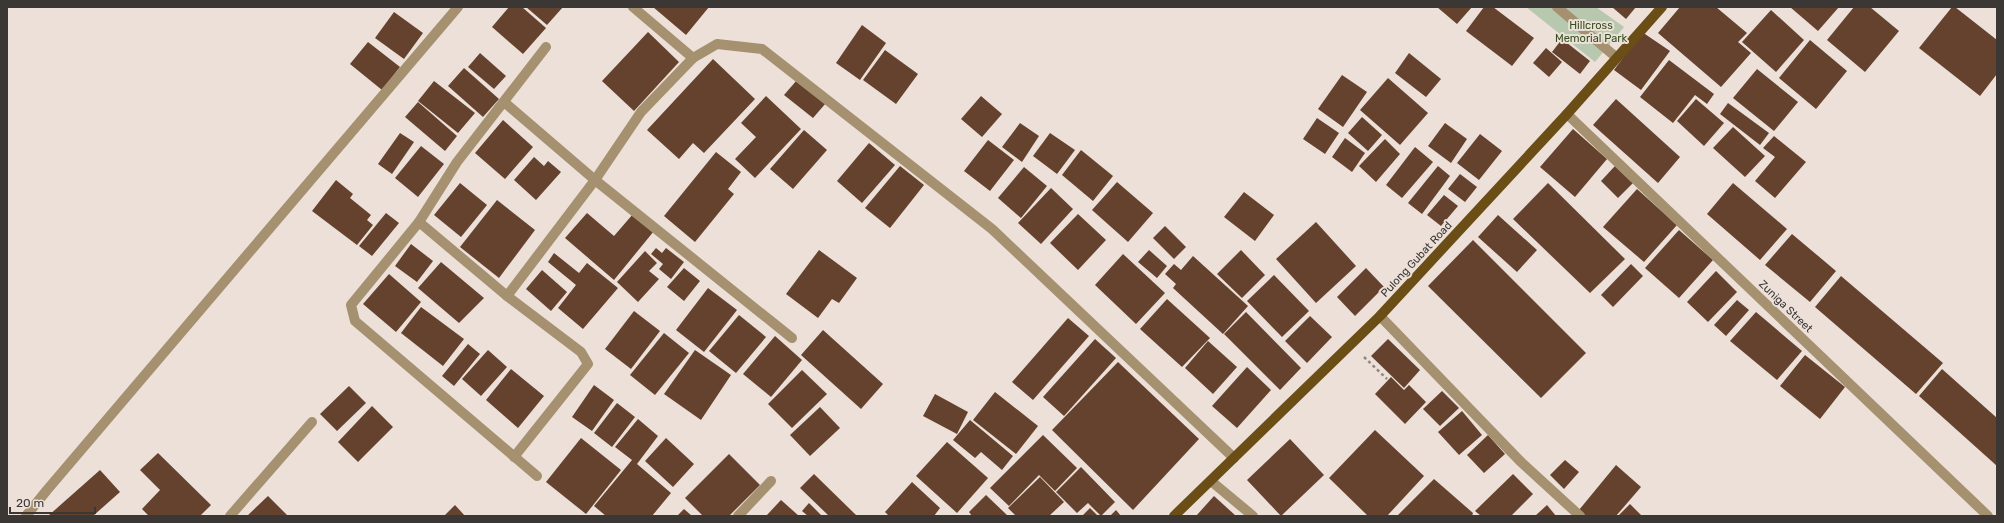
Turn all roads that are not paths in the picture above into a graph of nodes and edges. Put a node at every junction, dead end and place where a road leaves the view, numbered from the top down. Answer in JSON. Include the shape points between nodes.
{"nodes":[{"id":1,"x":458,"y":7,"type":"edge"},
{"id":2,"x":632,"y":7,"type":"edge"},
{"id":3,"x":1557,"y":7,"type":"edge"},
{"id":4,"x":1662,"y":7,"type":"edge"},
{"id":5,"x":546,"y":47,"type":"dead end"},
{"id":6,"x":693,"y":58,"type":"junction"},
{"id":7,"x":1617,"y":58,"type":"junction"},
{"id":8,"x":504,"y":102,"type":"junction"},
{"id":9,"x":1567,"y":114,"type":"junction"},
{"id":10,"x":595,"y":180,"type":"junction"},
{"id":11,"x":419,"y":222,"type":"junction"},
{"id":12,"x":507,"y":296,"type":"junction"},
{"id":13,"x":1380,"y":316,"type":"junction"},
{"id":14,"x":792,"y":338,"type":"dead end"},
{"id":15,"x":312,"y":422,"type":"dead end"},
{"id":16,"x":514,"y":457,"type":"junction"},
{"id":17,"x":1234,"y":458,"type":"junction"},
{"id":18,"x":537,"y":476,"type":"dead end"},
{"id":19,"x":771,"y":481,"type":"dead end"},
{"id":20,"x":1211,"y":481,"type":"junction"},
{"id":21,"x":26,"y":516,"type":"edge"},
{"id":22,"x":230,"y":516,"type":"edge"},
{"id":23,"x":738,"y":516,"type":"edge"},
{"id":24,"x":1174,"y":516,"type":"edge"},
{"id":25,"x":1253,"y":516,"type":"edge"},
{"id":26,"x":1580,"y":516,"type":"edge"},
{"id":27,"x":1988,"y":516,"type":"edge"}],
"edges":[{"from":1,"to":21,"type":"street"},
{"from":2,"to":6,"type":"street"},
{"from":3,"to":7,"type":"street"},
{"from":4,"to":7,"type":"main road","name":"Pulong Gubat Road"},
{"from":5,"to":8,"type":"street"},
{"from":6,"to":10,"type":"street","via":[[641,112]]},
{"from":6,"to":17,"type":"street","via":[[717,44],[762,49],[992,230]]},
{"from":7,"to":9,"type":"main road","name":"Pulong Gubat Road"},
{"from":8,"to":10,"type":"street"},
{"from":8,"to":11,"type":"street","via":[[457,162]]},
{"from":9,"to":13,"type":"main road","name":"Pulong Gubat Road"},
{"from":9,"to":27,"type":"street","name":"Zuniga Street"},
{"from":10,"to":12,"type":"street"},
{"from":10,"to":14,"type":"street"},
{"from":11,"to":12,"type":"street"},
{"from":11,"to":16,"type":"street","via":[[351,305],[355,321]]},
{"from":12,"to":16,"type":"street","via":[[581,352],[588,364]]},
{"from":13,"to":17,"type":"main road","name":"Pulong Gubat Road"},
{"from":13,"to":26,"type":"street","via":[[1520,461]]},
{"from":15,"to":22,"type":"street"},
{"from":16,"to":18,"type":"street"},
{"from":17,"to":20,"type":"main road","name":"Pulong Gubat Road"},
{"from":19,"to":23,"type":"street"},
{"from":20,"to":24,"type":"main road","name":"Pulong Gubat Road"},
{"from":20,"to":25,"type":"street"}]}
